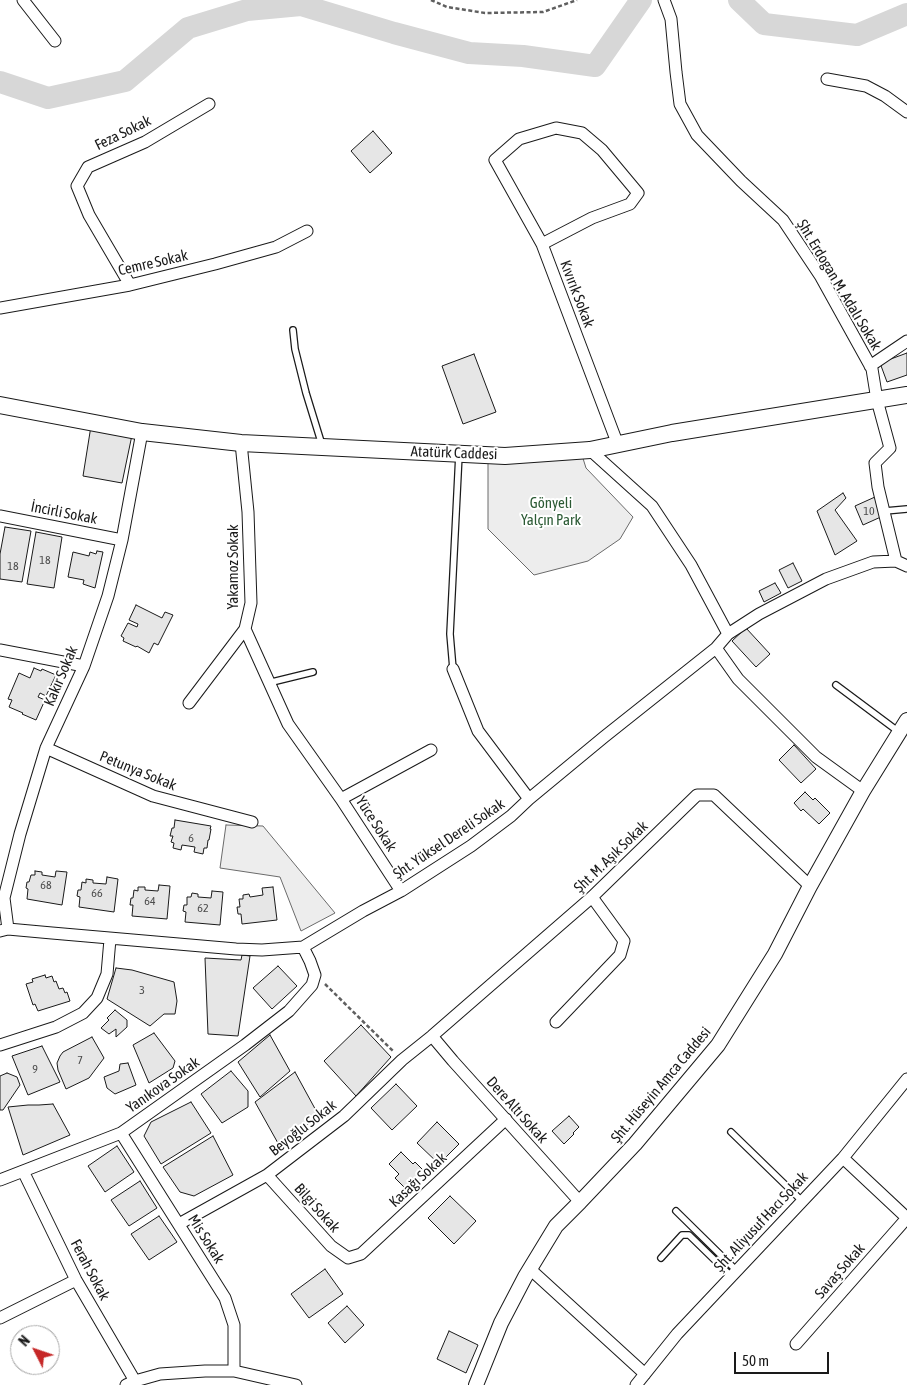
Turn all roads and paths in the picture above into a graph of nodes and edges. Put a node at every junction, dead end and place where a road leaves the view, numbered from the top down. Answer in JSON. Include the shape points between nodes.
{"nodes":[{"id":1,"x":23,"y":0,"type":"edge"},
{"id":2,"x":431,"y":0,"type":"edge"},
{"id":3,"x":577,"y":0,"type":"edge"},
{"id":4,"x":664,"y":0,"type":"edge"},
{"id":5,"x":54,"y":41,"type":"dead end"},
{"id":6,"x":827,"y":79,"type":"dead end"},
{"id":7,"x":209,"y":104,"type":"dead end"},
{"id":8,"x":907,"y":111,"type":"edge"},
{"id":9,"x":307,"y":231,"type":"dead end"},
{"id":10,"x":542,"y":244,"type":"junction"},
{"id":11,"x":130,"y":285,"type":"junction"},
{"id":12,"x":0,"y":308,"type":"edge"},
{"id":13,"x":293,"y":330,"type":"dead end"},
{"id":14,"x":907,"y":341,"type":"edge"},
{"id":15,"x":870,"y":366,"type":"junction"},
{"id":16,"x":907,"y":394,"type":"edge"},
{"id":17,"x":878,"y":400,"type":"junction"},
{"id":18,"x":0,"y":405,"type":"edge"},
{"id":19,"x":142,"y":432,"type":"junction"},
{"id":20,"x":241,"y":443,"type":"junction"},
{"id":21,"x":618,"y":446,"type":"junction"},
{"id":22,"x":322,"y":447,"type":"junction"},
{"id":23,"x":590,"y":450,"type":"junction"},
{"id":24,"x":459,"y":454,"type":"junction"},
{"id":25,"x":907,"y":509,"type":"edge"},
{"id":26,"x":885,"y":511,"type":"junction"},
{"id":27,"x":0,"y":516,"type":"edge"},
{"id":28,"x":122,"y":540,"type":"junction"},
{"id":29,"x":902,"y":563,"type":"edge"},
{"id":30,"x":245,"y":630,"type":"junction"},
{"id":31,"x":728,"y":634,"type":"junction"},
{"id":32,"x":716,"y":648,"type":"junction"},
{"id":33,"x":0,"y":650,"type":"edge"},
{"id":34,"x":84,"y":666,"type":"junction"},
{"id":35,"x":453,"y":669,"type":"joint"},
{"id":36,"x":313,"y":672,"type":"dead end"},
{"id":37,"x":268,"y":683,"type":"junction"},
{"id":38,"x":836,"y":685,"type":"dead end"},
{"id":39,"x":189,"y":703,"type":"dead end"},
{"id":40,"x":907,"y":720,"type":"edge"},
{"id":41,"x":899,"y":732,"type":"junction"},
{"id":42,"x":46,"y":748,"type":"junction"},
{"id":43,"x":431,"y":750,"type":"dead end"},
{"id":44,"x":862,"y":791,"type":"junction"},
{"id":45,"x":529,"y":799,"type":"junction"},
{"id":46,"x":341,"y":800,"type":"junction"},
{"id":47,"x":252,"y":822,"type":"dead end"},
{"id":48,"x":810,"y":886,"type":"junction"},
{"id":49,"x":401,"y":891,"type":"junction"},
{"id":50,"x":592,"y":897,"type":"junction"},
{"id":51,"x":4,"y":930,"type":"edge"},
{"id":52,"x":110,"y":939,"type":"junction"},
{"id":53,"x":303,"y":947,"type":"junction"},
{"id":54,"x":315,"y":975,"type":"junction"},
{"id":55,"x":556,"y":1022,"type":"dead end"},
{"id":56,"x":432,"y":1036,"type":"junction"},
{"id":57,"x":0,"y":1045,"type":"edge"},
{"id":58,"x":402,"y":1060,"type":"junction"},
{"id":59,"x":907,"y":1078,"type":"edge"},
{"id":60,"x":506,"y":1119,"type":"junction"},
{"id":61,"x":731,"y":1132,"type":"dead end"},
{"id":62,"x":121,"y":1133,"type":"junction"},
{"id":63,"x":843,"y":1158,"type":"junction"},
{"id":64,"x":23,"y":1171,"type":"junction"},
{"id":65,"x":268,"y":1175,"type":"junction"},
{"id":66,"x":0,"y":1180,"type":"edge"},
{"id":67,"x":802,"y":1201,"type":"junction"},
{"id":68,"x":580,"y":1202,"type":"junction"},
{"id":69,"x":676,"y":1211,"type":"dead end"},
{"id":70,"x":907,"y":1218,"type":"edge"},
{"id":71,"x":179,"y":1224,"type":"junction"},
{"id":72,"x":348,"y":1258,"type":"joint"},
{"id":73,"x":662,"y":1258,"type":"dead end"},
{"id":74,"x":530,"y":1269,"type":"junction"},
{"id":75,"x":734,"y":1273,"type":"junction"},
{"id":76,"x":76,"y":1280,"type":"junction"},
{"id":77,"x":0,"y":1318,"type":"edge"},
{"id":78,"x":796,"y":1344,"type":"dead end"},
{"id":79,"x":234,"y":1371,"type":"junction"},
{"id":80,"x":645,"y":1374,"type":"junction"},
{"id":81,"x":130,"y":1383,"type":"edge"},
{"id":82,"x":296,"y":1385,"type":"edge"},
{"id":83,"x":476,"y":1385,"type":"edge"},
{"id":84,"x":636,"y":1385,"type":"edge"}],
"edges":[{"from":1,"to":5,"type":"street"},
{"from":2,"to":3,"type":"path","via":[[447,7],[485,13],[543,12]]},
{"from":4,"to":15,"type":"street","name":"Şht. Erdogan M. Adalı Sokak","via":[[671,19],[680,104],[697,135],[784,220],[821,277]]},
{"from":6,"to":8,"type":"street","via":[[866,86]]},
{"from":7,"to":11,"type":"street","name":"Feza Sokak","via":[[145,142],[88,167],[77,186],[88,215]]},
{"from":9,"to":11,"type":"street","name":"Cemre Sokak","via":[[276,247]]},
{"from":10,"to":10,"type":"street","name":"Kıvırık Sokak","via":[[495,160],[519,140],[546,131],[556,128],[582,132],[602,150],[638,193],[630,204],[592,218]]},
{"from":10,"to":21,"type":"street","name":"Kıvırık Sokak"},
{"from":11,"to":12,"type":"street","name":"Cemre Sokak"},
{"from":13,"to":22,"type":"lane","via":[[295,350]]},
{"from":14,"to":15,"type":"street"},
{"from":15,"to":17,"type":"street","name":"Şht. Erdogan M. Adalı Sokak"},
{"from":16,"to":17,"type":"main road","name":"Atatürk Caddesi"},
{"from":17,"to":21,"type":"main road","name":"Atatürk Caddesi","via":[[672,433]]},
{"from":17,"to":26,"type":"street","name":"Şht. Erdogan M. Adalı Sokak","via":[[890,448],[874,463]]},
{"from":18,"to":19,"type":"main road","name":"Atatürk Caddesi"},
{"from":19,"to":20,"type":"main road","name":"Atatürk Caddesi"},
{"from":19,"to":28,"type":"street","name":"Kakır Sokak"},
{"from":20,"to":22,"type":"main road","name":"Atatürk Caddesi"},
{"from":20,"to":30,"type":"street","name":"Yakamoz Sokak","via":[[248,512],[250,585]]},
{"from":21,"to":23,"type":"main road","name":"Atatürk Caddesi"},
{"from":22,"to":24,"type":"main road","name":"Atatürk Caddesi"},
{"from":23,"to":24,"type":"main road","name":"Atatürk Caddesi","via":[[505,456]]},
{"from":23,"to":31,"type":"street","via":[[652,506],[691,565]]},
{"from":24,"to":35,"type":"lane","via":[[450,634]]},
{"from":25,"to":26,"type":"lane"},
{"from":26,"to":29,"type":"street"},
{"from":27,"to":28,"type":"street","name":"İncirli Sokak"},
{"from":28,"to":34,"type":"street","name":"Kakır Sokak","via":[[108,596]]},
{"from":29,"to":31,"type":"street","name":"Şht. Yüksel Dereli Sokak","via":[[872,562],[826,579]]},
{"from":30,"to":37,"type":"street"},
{"from":30,"to":39,"type":"street","name":"Yakamoz Sokak"},
{"from":31,"to":32,"type":"street","name":"Şht. Yüksel Dereli Sokak"},
{"from":32,"to":44,"type":"street","via":[[738,679],[816,756]]},
{"from":32,"to":45,"type":"street","name":"Şht. Yüksel Dereli Sokak"},
{"from":33,"to":34,"type":"street"},
{"from":34,"to":42,"type":"street","name":"Kakır Sokak"},
{"from":35,"to":45,"type":"street","via":[[478,731]]},
{"from":36,"to":37,"type":"lane"},
{"from":37,"to":46,"type":"street","name":"Yüce Sokak","via":[[288,724]]},
{"from":38,"to":41,"type":"lane"},
{"from":40,"to":41,"type":"street","name":"Şht. Hüseyin Amca Caddesi"},
{"from":41,"to":44,"type":"street","name":"Şht. Hüseyin Amca Caddesi"},
{"from":42,"to":47,"type":"street","name":"Petunya Sokak","via":[[153,796]]},
{"from":42,"to":51,"type":"street","name":"Kakır Sokak","via":[[4,898]]},
{"from":43,"to":46,"type":"street"},
{"from":44,"to":48,"type":"street","name":"Şht. Hüseyin Amca Caddesi"},
{"from":45,"to":49,"type":"street","name":"Şht. Yüksel Dereli Sokak","via":[[512,816],[471,846]]},
{"from":46,"to":49,"type":"street","name":"Yüce Sokak"},
{"from":48,"to":50,"type":"street","name":"Şht. M. Aşık Sokak","via":[[714,795],[697,796]]},
{"from":48,"to":68,"type":"street","name":"Şht. Hüseyin Amca Caddesi","via":[[775,954],[718,1045],[635,1144]]},
{"from":49,"to":53,"type":"street","name":"Şht. Yüksel Dereli Sokak"},
{"from":50,"to":55,"type":"street","via":[[624,941],[620,955]]},
{"from":50,"to":56,"type":"street","name":"Şht. M. Aşık Sokak"},
{"from":51,"to":52,"type":"street","name":"Şht. Yüksel Dereli Sokak"},
{"from":52,"to":53,"type":"street","name":"Şht. Yüksel Dereli Sokak","via":[[236,949]]},
{"from":52,"to":57,"type":"street","via":[[107,974],[97,998],[83,1013],[56,1027]]},
{"from":53,"to":54,"type":"street"},
{"from":54,"to":58,"type":"path"},
{"from":54,"to":62,"type":"street","name":"Yanıkova Sokak","via":[[312,985],[288,1011]]},
{"from":56,"to":58,"type":"street","name":"Beyoğlu Sokak"},
{"from":56,"to":60,"type":"street","name":"Dere Altı Sokak"},
{"from":58,"to":65,"type":"street","name":"Beyoğlu Sokak","via":[[344,1116]]},
{"from":59,"to":63,"type":"street","name":"Şht. Aliyusuf Hacı Sokak"},
{"from":60,"to":68,"type":"street","name":"Dere Altı Sokak"},
{"from":60,"to":72,"type":"street","name":"Kasağı Sokak","via":[[361,1254]]},
{"from":61,"to":67,"type":"lane"},
{"from":62,"to":64,"type":"street","name":"Yanıkova Sokak"},
{"from":62,"to":71,"type":"street","name":"Mis Sokak"},
{"from":63,"to":67,"type":"street","name":"Şht. Aliyusuf Hacı Sokak"},
{"from":63,"to":70,"type":"street"},
{"from":64,"to":66,"type":"street","name":"Yanıkova Sokak"},
{"from":64,"to":76,"type":"street","name":"Ferah Sokak"},
{"from":65,"to":71,"type":"street","name":"Beyoğlu Sokak"},
{"from":65,"to":72,"type":"street","name":"Bilgi Sokak","via":[[331,1246]]},
{"from":67,"to":75,"type":"street","name":"Şht. Aliyusuf Hacı Sokak"},
{"from":68,"to":74,"type":"street","name":"Şht. Hüseyin Amca Caddesi","via":[[556,1226]]},
{"from":69,"to":75,"type":"lane"},
{"from":70,"to":78,"type":"street","name":"Savaş Sokak"},
{"from":71,"to":79,"type":"street","name":"Mis Sokak","via":[[224,1298],[234,1325]]},
{"from":73,"to":75,"type":"lane","via":[[686,1234]]},
{"from":74,"to":80,"type":"street"},
{"from":74,"to":83,"type":"street","name":"Şht. Hüseyin Amca Caddesi","via":[[501,1323]]},
{"from":75,"to":80,"type":"street","name":"Şht. Aliyusuf Hacı Sokak"},
{"from":76,"to":77,"type":"street"},
{"from":76,"to":81,"type":"street","name":"Ferah Sokak"},
{"from":79,"to":81,"type":"street","via":[[160,1374]]},
{"from":79,"to":82,"type":"street"},
{"from":80,"to":84,"type":"street","name":"Şht. Aliyusuf Hacı Sokak"}]}
